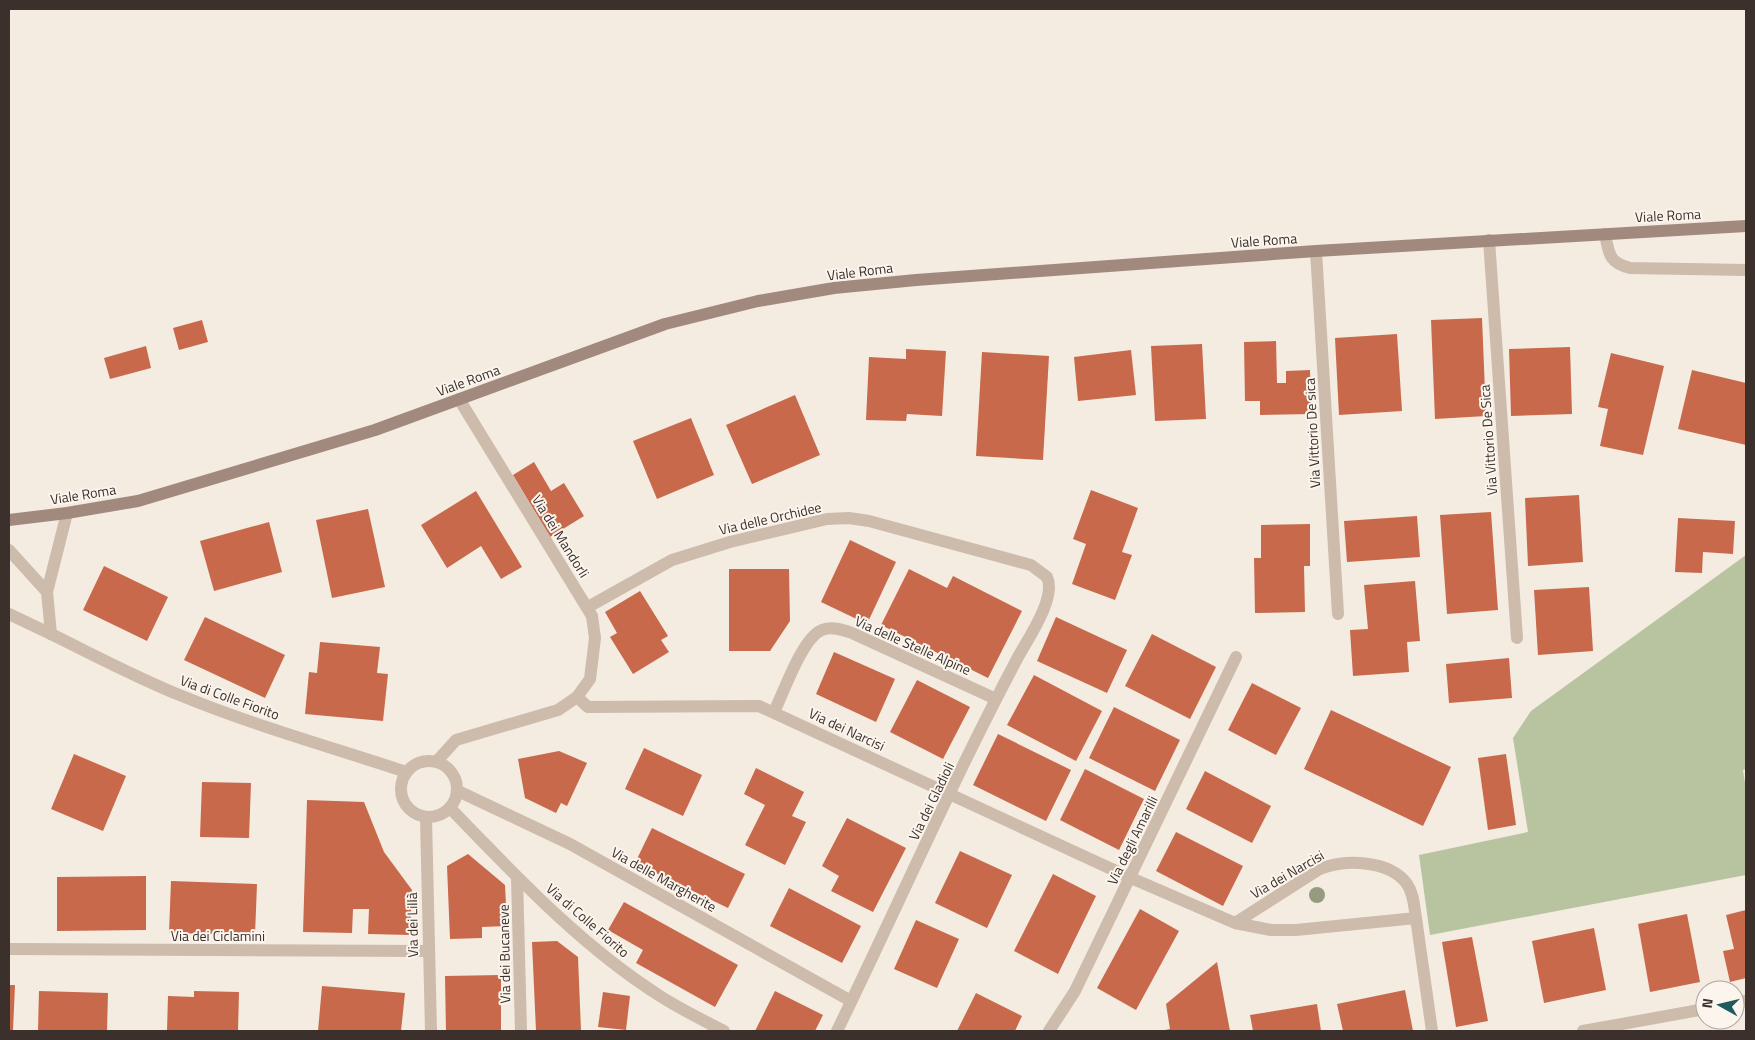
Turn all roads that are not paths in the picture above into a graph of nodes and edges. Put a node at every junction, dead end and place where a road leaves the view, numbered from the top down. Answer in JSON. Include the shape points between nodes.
{"nodes":[{"id":1,"x":1746,"y":226,"type":"edge"},
{"id":2,"x":1605,"y":234,"type":"junction"},
{"id":3,"x":1489,"y":240,"type":"junction"},
{"id":4,"x":1316,"y":251,"type":"junction"},
{"id":5,"x":1746,"y":270,"type":"edge"},
{"id":6,"x":459,"y":399,"type":"junction"},
{"id":7,"x":68,"y":513,"type":"junction"},
{"id":8,"x":9,"y":520,"type":"edge"},
{"id":9,"x":9,"y":550,"type":"edge"},
{"id":10,"x":1050,"y":583,"type":"joint"},
{"id":11,"x":47,"y":592,"type":"junction"},
{"id":12,"x":588,"y":607,"type":"junction"},
{"id":13,"x":9,"y":614,"type":"edge"},
{"id":14,"x":1338,"y":614,"type":"dead end"},
{"id":15,"x":50,"y":634,"type":"junction"},
{"id":16,"x":1517,"y":638,"type":"dead end"},
{"id":17,"x":1236,"y":657,"type":"dead end"},
{"id":18,"x":577,"y":697,"type":"junction"},
{"id":19,"x":996,"y":699,"type":"junction"},
{"id":20,"x":774,"y":712,"type":"junction"},
{"id":21,"x":437,"y":761,"type":"junction"},
{"id":22,"x":406,"y":772,"type":"junction"},
{"id":23,"x":458,"y":791,"type":"junction"},
{"id":24,"x":951,"y":794,"type":"junction"},
{"id":25,"x":450,"y":808,"type":"junction"},
{"id":26,"x":426,"y":818,"type":"junction"},
{"id":27,"x":517,"y":877,"type":"junction"},
{"id":28,"x":1131,"y":878,"type":"junction"},
{"id":29,"x":1416,"y":918,"type":"junction"},
{"id":30,"x":1235,"y":923,"type":"junction"},
{"id":31,"x":9,"y":949,"type":"edge"},
{"id":32,"x":427,"y":951,"type":"junction"},
{"id":33,"x":851,"y":1001,"type":"junction"},
{"id":34,"x":1695,"y":1011,"type":"edge"},
{"id":35,"x":431,"y":1031,"type":"edge"},
{"id":36,"x":521,"y":1031,"type":"edge"},
{"id":37,"x":724,"y":1031,"type":"edge"},
{"id":38,"x":837,"y":1031,"type":"edge"},
{"id":39,"x":1049,"y":1031,"type":"edge"},
{"id":40,"x":1432,"y":1031,"type":"edge"},
{"id":41,"x":1583,"y":1031,"type":"edge"}],
"edges":[{"from":1,"to":2,"type":"street","name":"Viale Roma"},
{"from":2,"to":3,"type":"street","name":"Viale Roma"},
{"from":2,"to":5,"type":"street","via":[[1610,258],[1630,268]]},
{"from":3,"to":4,"type":"street","name":"Viale Roma"},
{"from":3,"to":16,"type":"street","name":"Via Vittorio De Sica"},
{"from":4,"to":6,"type":"street","name":"Viale Roma","via":[[916,280],[758,301],[665,324]]},
{"from":4,"to":14,"type":"street","name":"Via Vittorio De sica"},
{"from":6,"to":7,"type":"street","name":"Viale Roma","via":[[375,430],[148,498]]},
{"from":6,"to":12,"type":"street","name":"Via dei Mandorli"},
{"from":7,"to":8,"type":"street","name":"Viale Roma"},
{"from":7,"to":11,"type":"street"},
{"from":9,"to":11,"type":"street"},
{"from":10,"to":12,"type":"street","name":"Via delle Orchidee","via":[[1042,571],[1031,565],[877,523],[839,518],[730,542],[672,560]]},
{"from":10,"to":19,"type":"street","name":"Via dei Gladioli","via":[[1045,607]]},
{"from":11,"to":15,"type":"street"},
{"from":12,"to":18,"type":"street","name":"Via dei Mandorli","via":[[595,628],[595,651],[590,679]]},
{"from":13,"to":15,"type":"street","name":"Via di Colle Fiorito"},
{"from":15,"to":22,"type":"street","name":"Via di Colle Fiorito","via":[[191,700]]},
{"from":17,"to":28,"type":"street","name":"Via degli Amarilli"},
{"from":18,"to":20,"type":"street","name":"Via dei Narcisi","via":[[588,707],[728,704],[759,706]]},
{"from":18,"to":21,"type":"street","via":[[558,710],[456,740]]},
{"from":19,"to":20,"type":"street","name":"Via delle Stelle Alpine","via":[[852,633],[829,628],[816,634],[806,645]]},
{"from":19,"to":24,"type":"street","name":"Via dei Gladioli"},
{"from":20,"to":24,"type":"street","name":"Via dei Narcisi"},
{"from":21,"to":22,"type":"street","via":[[420,762]]},
{"from":21,"to":23,"type":"street","via":[[453,772]]},
{"from":22,"to":26,"type":"street","via":[[401,796],[410,811]]},
{"from":23,"to":25,"type":"street"},
{"from":23,"to":33,"type":"street","name":"Via delle Margherite","via":[[570,844]]},
{"from":24,"to":28,"type":"street","name":"Via dei Narcisi"},
{"from":24,"to":33,"type":"street","name":"Via dei Gladioli"},
{"from":25,"to":26,"type":"street","via":[[435,817]]},
{"from":25,"to":27,"type":"street","name":"Via di Colle Fiorito"},
{"from":26,"to":32,"type":"street","name":"Via dei Lillà"},
{"from":27,"to":36,"type":"street","name":"Via dei Bucaneve"},
{"from":27,"to":37,"type":"street","name":"Via di Colle Fiorito","via":[[599,952],[661,997]]},
{"from":28,"to":30,"type":"street","name":"Via dei Narcisi"},
{"from":28,"to":39,"type":"street","name":"Via degli Amarilli","via":[[1075,991]]},
{"from":29,"to":30,"type":"street","name":"Via dei Narcisi","via":[[1296,930],[1271,930]]},
{"from":29,"to":30,"type":"street","name":"Via dei Narcisi","via":[[1411,892],[1400,877],[1388,870],[1350,861],[1318,870]]},
{"from":29,"to":40,"type":"street","name":"Via dei Narcisi"},
{"from":31,"to":32,"type":"street","name":"Via dei Ciclamini"},
{"from":32,"to":35,"type":"street","name":"Via dei Lillà"},
{"from":33,"to":38,"type":"street","name":"Via dei Gladioli"},
{"from":34,"to":41,"type":"street"}]}
